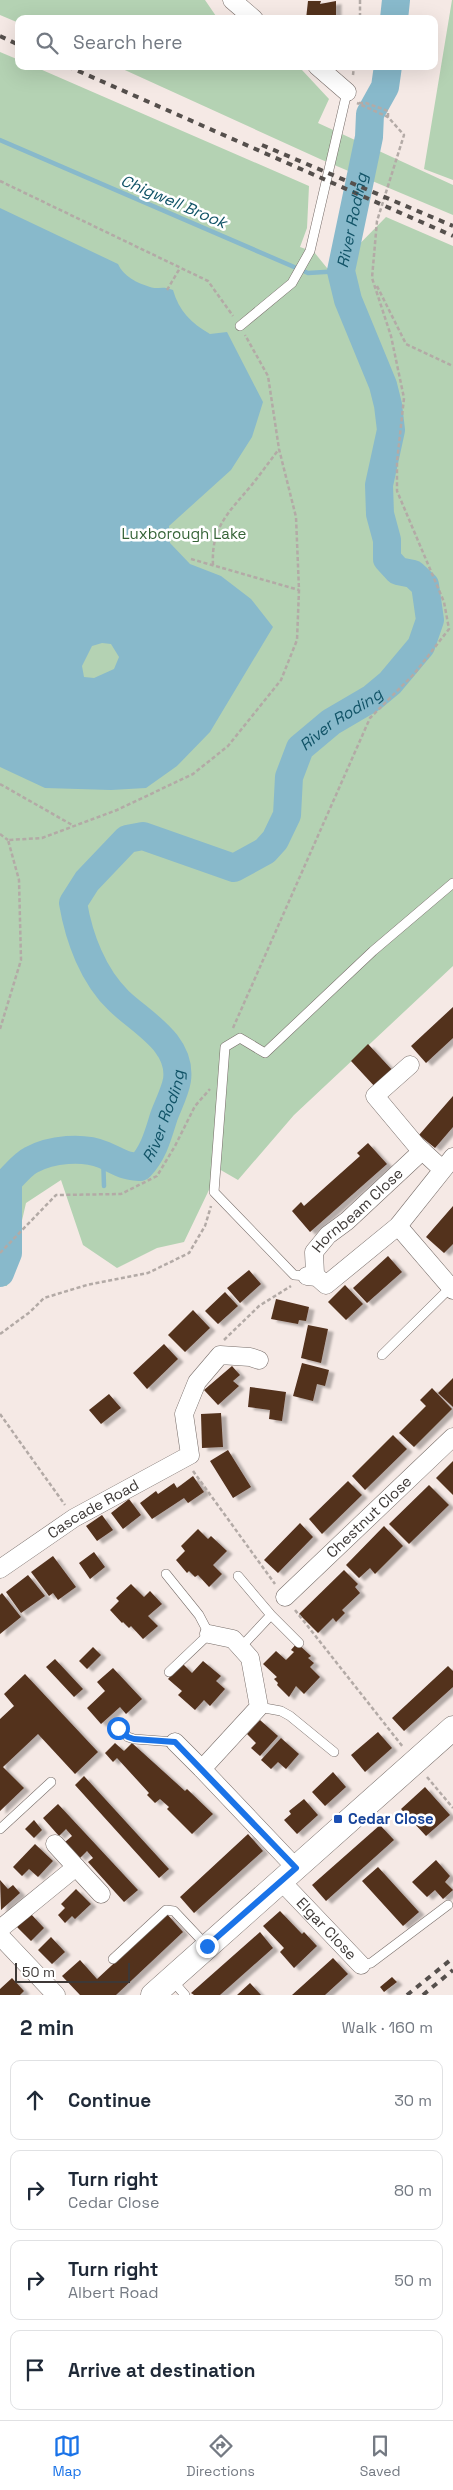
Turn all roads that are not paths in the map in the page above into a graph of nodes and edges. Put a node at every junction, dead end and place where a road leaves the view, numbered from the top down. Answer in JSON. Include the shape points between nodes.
{"nodes":[{"id":1,"x":232,"y":0,"type":"edge"},
{"id":2,"x":249,"y":15,"type":"edge"},
{"id":3,"x":321,"y":70,"type":"edge"},
{"id":4,"x":354,"y":100,"type":"joint"},
{"id":5,"x":240,"y":326,"type":"road end"},
{"id":6,"x":453,"y":883,"type":"edge"},
{"id":7,"x":410,"y":1064,"type":"dead end"},
{"id":8,"x":422,"y":1151,"type":"junction"},
{"id":9,"x":447,"y":1163,"type":"edge"},
{"id":10,"x":398,"y":1226,"type":"junction"},
{"id":11,"x":312,"y":1276,"type":"junction"},
{"id":12,"x":452,"y":1288,"type":"edge"},
{"id":13,"x":382,"y":1355,"type":"dead end"},
{"id":14,"x":259,"y":1360,"type":"dead end"},
{"id":15,"x":453,"y":1437,"type":"edge"},
{"id":16,"x":0,"y":1569,"type":"edge"},
{"id":17,"x":166,"y":1574,"type":"dead end"},
{"id":18,"x":238,"y":1576,"type":"dead end"},
{"id":19,"x":285,"y":1597,"type":"road end"},
{"id":20,"x":271,"y":1616,"type":"junction"},
{"id":21,"x":209,"y":1634,"type":"junction"},
{"id":22,"x":299,"y":1643,"type":"dead end"},
{"id":23,"x":240,"y":1647,"type":"junction"},
{"id":24,"x":169,"y":1672,"type":"dead end"},
{"id":25,"x":259,"y":1707,"type":"junction"},
{"id":26,"x":118,"y":1728,"type":"dead end"},
{"id":27,"x":453,"y":1728,"type":"edge"},
{"id":28,"x":175,"y":1742,"type":"joint"},
{"id":29,"x":334,"y":1752,"type":"dead end"},
{"id":30,"x":202,"y":1769,"type":"junction"},
{"id":31,"x":51,"y":1782,"type":"dead end"},
{"id":32,"x":0,"y":1829,"type":"edge"},
{"id":33,"x":55,"y":1844,"type":"dead end"},
{"id":34,"x":76,"y":1867,"type":"junction"},
{"id":35,"x":288,"y":1874,"type":"junction"},
{"id":36,"x":100,"y":1894,"type":"dead end"},
{"id":37,"x":448,"y":1904,"type":"dead end"},
{"id":38,"x":0,"y":1929,"type":"edge"},
{"id":39,"x":0,"y":1936,"type":"edge"},
{"id":40,"x":207,"y":1946,"type":"junction"},
{"id":41,"x":112,"y":1959,"type":"dead end"},
{"id":42,"x":361,"y":1965,"type":"joint"},
{"id":43,"x":178,"y":1987,"type":"edge"},
{"id":44,"x":56,"y":1995,"type":"edge"},
{"id":45,"x":153,"y":1995,"type":"edge"}],
"edges":[{"from":1,"to":2,"type":"street"},
{"from":3,"to":4,"type":"street"},
{"from":4,"to":5,"type":"lane","via":[[310,251],[292,282]]},
{"from":6,"to":11,"type":"lane","via":[[373,951],[265,1053],[240,1038],[225,1046],[214,1192],[294,1275]]},
{"from":7,"to":8,"type":"street","via":[[376,1096]]},
{"from":8,"to":9,"type":"street"},
{"from":8,"to":11,"type":"street","name":"Hornbeam Close","via":[[328,1235],[314,1252],[315,1274]]},
{"from":9,"to":10,"type":"street"},
{"from":10,"to":11,"type":"street","name":"Hornbeam Close","via":[[326,1285]]},
{"from":10,"to":12,"type":"street"},
{"from":12,"to":13,"type":"lane"},
{"from":14,"to":16,"type":"street","name":"Cascade Road","via":[[220,1355],[197,1382],[184,1414],[187,1457],[74,1518]]},
{"from":15,"to":19,"type":"street","name":"Chestnut Close"},
{"from":17,"to":21,"type":"lane","via":[[194,1607]]},
{"from":18,"to":20,"type":"lane"},
{"from":20,"to":22,"type":"lane"},
{"from":20,"to":23,"type":"lane"},
{"from":21,"to":23,"type":"street","via":[[234,1639]]},
{"from":21,"to":24,"type":"lane"},
{"from":23,"to":25,"type":"street","via":[[250,1658]]},
{"from":25,"to":29,"type":"lane","via":[[290,1716]]},
{"from":25,"to":30,"type":"street"},
{"from":26,"to":28,"type":"lane","via":[[134,1739]]},
{"from":27,"to":35,"type":"street"},
{"from":28,"to":30,"type":"street"},
{"from":30,"to":35,"type":"street"},
{"from":31,"to":32,"type":"lane"},
{"from":33,"to":34,"type":"street"},
{"from":34,"to":36,"type":"street"},
{"from":34,"to":38,"type":"street"},
{"from":35,"to":40,"type":"street"},
{"from":35,"to":42,"type":"street","name":"Elgar Close"},
{"from":37,"to":42,"type":"lane","name":"Elgar Close","via":[[371,1963]]},
{"from":39,"to":44,"type":"street"},
{"from":40,"to":41,"type":"lane","via":[[174,1911],[166,1910]]},
{"from":40,"to":43,"type":"street"},
{"from":43,"to":45,"type":"street"}]}
